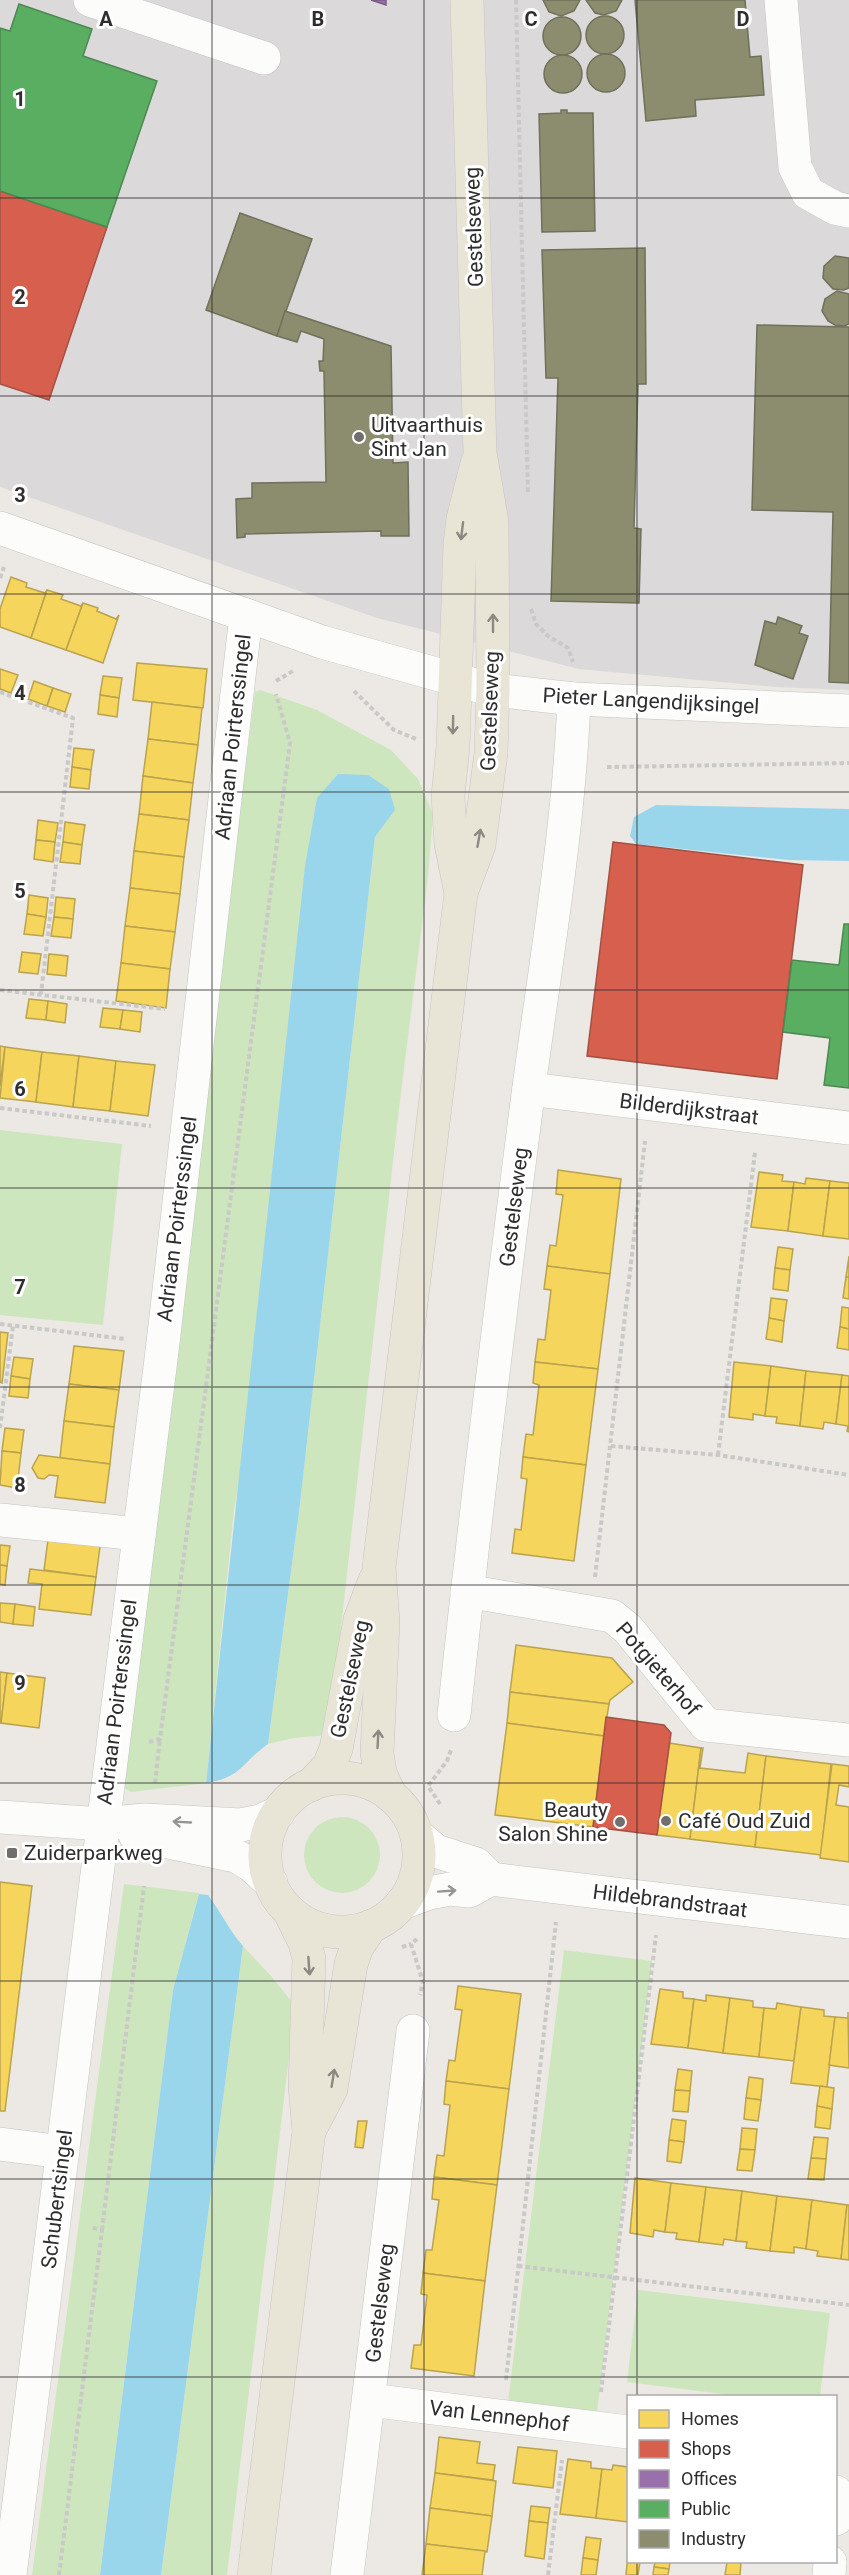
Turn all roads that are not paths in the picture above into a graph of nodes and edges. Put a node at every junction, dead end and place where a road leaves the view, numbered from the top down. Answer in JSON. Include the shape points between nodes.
{"nodes":[{"id":1,"x":90,"y":0,"type":"edge"},
{"id":2,"x":467,"y":0,"type":"edge"},
{"id":3,"x":781,"y":0,"type":"edge"},
{"id":4,"x":264,"y":58,"type":"dead end"},
{"id":5,"x":849,"y":211,"type":"edge"},
{"id":6,"x":480,"y":453,"type":"junction"},
{"id":7,"x":0,"y":528,"type":"edge"},
{"id":8,"x":246,"y":615,"type":"junction"},
{"id":9,"x":454,"y":680,"type":"junction"},
{"id":10,"x":493,"y":690,"type":"junction"},
{"id":11,"x":574,"y":699,"type":"junction"},
{"id":12,"x":849,"y":711,"type":"edge"},
{"id":13,"x":461,"y":893,"type":"junction"},
{"id":14,"x":529,"y":1089,"type":"junction"},
{"id":15,"x":849,"y":1128,"type":"edge"},
{"id":16,"x":0,"y":1520,"type":"edge"},
{"id":17,"x":139,"y":1534,"type":"junction"},
{"id":18,"x":380,"y":1567,"type":"junction"},
{"id":19,"x":467,"y":1591,"type":"junction"},
{"id":20,"x":454,"y":1715,"type":"dead end"},
{"id":21,"x":849,"y":1740,"type":"edge"},
{"id":22,"x":311,"y":1785,"type":"junction"},
{"id":23,"x":390,"y":1795,"type":"junction"},
{"id":24,"x":278,"y":1813,"type":"junction"},
{"id":25,"x":0,"y":1817,"type":"edge"},
{"id":26,"x":102,"y":1824,"type":"junction"},
{"id":27,"x":417,"y":1835,"type":"junction"},
{"id":28,"x":490,"y":1879,"type":"junction"},
{"id":29,"x":271,"y":1883,"type":"junction"},
{"id":30,"x":402,"y":1903,"type":"junction"},
{"id":31,"x":290,"y":1912,"type":"junction"},
{"id":32,"x":849,"y":1923,"type":"edge"},
{"id":33,"x":370,"y":1926,"type":"junction"},
{"id":34,"x":413,"y":2031,"type":"dead end"},
{"id":35,"x":309,"y":2131,"type":"junction"},
{"id":36,"x":0,"y":2144,"type":"edge"},
{"id":37,"x":63,"y":2152,"type":"junction"},
{"id":38,"x":369,"y":2400,"type":"junction"},
{"id":39,"x":627,"y":2432,"type":"edge"},
{"id":40,"x":10,"y":2575,"type":"edge"},
{"id":41,"x":254,"y":2575,"type":"edge"},
{"id":42,"x":348,"y":2575,"type":"edge"}],
"edges":[{"from":1,"to":4,"type":"street"},
{"from":2,"to":6,"type":"main road","name":"Gestelseweg"},
{"from":3,"to":5,"type":"street","via":[[795,167],[808,193]]},
{"from":6,"to":9,"type":"main road","name":"Gestelseweg","one_way":true,"via":[[460,544]]},
{"from":10,"to":6,"type":"main road","name":"Gestelseweg","one_way":true,"via":[[492,522]]},
{"from":7,"to":8,"type":"street","name":"Pieter Langendijksingel"},
{"from":8,"to":9,"type":"street","name":"Pieter Langendijksingel","via":[[321,642]]},
{"from":8,"to":17,"type":"street","name":"Adriaan Poirterssingel"},
{"from":9,"to":10,"type":"street","name":"Pieter Langendijksingel"},
{"from":9,"to":13,"type":"main road","name":"Gestelseweg","one_way":true,"via":[[448,796],[451,844]]},
{"from":10,"to":11,"type":"street","name":"Pieter Langendijksingel"},
{"from":13,"to":10,"type":"main road","name":"Gestelseweg","one_way":true,"via":[[479,845],[491,753]]},
{"from":11,"to":12,"type":"street","name":"Pieter Langendijksingel"},
{"from":11,"to":14,"type":"street","name":"Gestelseweg","via":[[572,768]]},
{"from":13,"to":18,"type":"main road","name":"Gestelseweg"},
{"from":14,"to":15,"type":"street","name":"Bilderdijkstraat"},
{"from":14,"to":19,"type":"street","name":"Gestelseweg"},
{"from":16,"to":17,"type":"street"},
{"from":17,"to":26,"type":"street","name":"Adriaan Poirterssingel"},
{"from":18,"to":22,"type":"main road","name":"Gestelseweg","via":[[360,1620],[336,1749],[329,1766]]},
{"from":23,"to":18,"type":"main road","name":"Gestelseweg","one_way":true,"via":[[380,1773],[377,1753],[383,1622]]},
{"from":19,"to":20,"type":"street","name":"Gestelseweg"},
{"from":19,"to":21,"type":"street","name":"Potgieterhof","via":[[612,1616],[628,1629],[706,1725]]},
{"from":22,"to":23,"type":"main road","via":[[343,1778],[360,1780]]},
{"from":22,"to":24,"type":"main road","via":[[298,1792]]},
{"from":23,"to":27,"type":"main road","via":[[402,1806]]},
{"from":24,"to":26,"type":"street","one_way":true,"via":[[240,1825],[145,1820]]},
{"from":24,"to":29,"type":"main road","via":[[266,1847]]},
{"from":25,"to":26,"type":"street"},
{"from":26,"to":29,"type":"street","via":[[145,1838],[236,1856]]},
{"from":26,"to":37,"type":"street","name":"Schubertsingel"},
{"from":27,"to":28,"type":"street","via":[[436,1851],[476,1864]]},
{"from":27,"to":30,"type":"main road","via":[[418,1871]]},
{"from":30,"to":28,"type":"street","one_way":true,"via":[[450,1889],[469,1891]]},
{"from":28,"to":32,"type":"street","name":"Hildebrandstraat"},
{"from":29,"to":31,"type":"main road"},
{"from":30,"to":33,"type":"main road"},
{"from":31,"to":33,"type":"main road","via":[[304,1922],[337,1931]]},
{"from":31,"to":35,"type":"main road","one_way":true,"via":[[309,1959]]},
{"from":35,"to":33,"type":"main road","one_way":true,"via":[[331,2089],[351,1964]]},
{"from":34,"to":38,"type":"street","name":"Gestelseweg"},
{"from":35,"to":41,"type":"main road"},
{"from":36,"to":37,"type":"street"},
{"from":37,"to":40,"type":"street","name":"Schubertsingel"},
{"from":38,"to":39,"type":"street","name":"Van Lennephof"},
{"from":38,"to":42,"type":"street","name":"Gestelseweg"}]}
